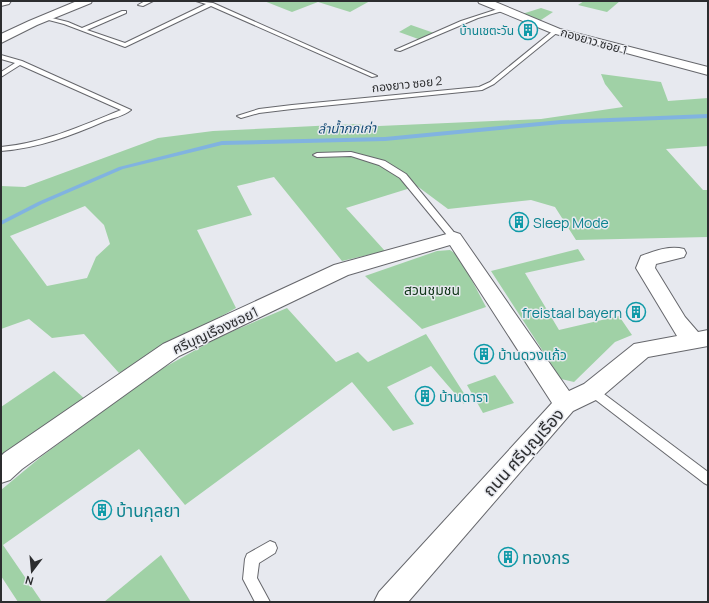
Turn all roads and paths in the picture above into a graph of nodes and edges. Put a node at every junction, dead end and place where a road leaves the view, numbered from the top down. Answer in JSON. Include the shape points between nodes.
{"nodes":[{"id":1,"x":5,"y":1,"type":"edge"},
{"id":2,"x":87,"y":1,"type":"edge"},
{"id":3,"x":150,"y":1,"type":"edge"},
{"id":4,"x":199,"y":1,"type":"edge"},
{"id":5,"x":483,"y":1,"type":"edge"},
{"id":6,"x":1,"y":2,"type":"edge"},
{"id":7,"x":211,"y":4,"type":"junction"},
{"id":8,"x":141,"y":5,"type":"dead end"},
{"id":9,"x":504,"y":9,"type":"junction"},
{"id":10,"x":124,"y":12,"type":"dead end"},
{"id":11,"x":44,"y":18,"type":"junction"},
{"id":12,"x":82,"y":30,"type":"junction"},
{"id":13,"x":556,"y":31,"type":"junction"},
{"id":14,"x":1,"y":39,"type":"edge"},
{"id":15,"x":398,"y":50,"type":"dead end"},
{"id":16,"x":1,"y":57,"type":"edge"},
{"id":17,"x":20,"y":62,"type":"junction"},
{"id":18,"x":708,"y":71,"type":"edge"},
{"id":19,"x":1,"y":75,"type":"edge"},
{"id":20,"x":374,"y":76,"type":"dead end"},
{"id":21,"x":241,"y":116,"type":"dead end"},
{"id":22,"x":1,"y":149,"type":"edge"},
{"id":23,"x":317,"y":155,"type":"dead end"},
{"id":24,"x":454,"y":238,"type":"junction"},
{"id":25,"x":677,"y":253,"type":"dead end"},
{"id":26,"x":700,"y":339,"type":"edge"},
{"id":27,"x":592,"y":391,"type":"junction"},
{"id":28,"x":565,"y":404,"type":"junction"},
{"id":29,"x":1,"y":472,"type":"edge"},
{"id":30,"x":708,"y":479,"type":"edge"},
{"id":31,"x":270,"y":548,"type":"dead end"},
{"id":32,"x":263,"y":602,"type":"edge"},
{"id":33,"x":389,"y":602,"type":"edge"}],
"edges":[{"from":1,"to":6,"type":"main road"},
{"from":2,"to":11,"type":"street"},
{"from":3,"to":8,"type":"lane"},
{"from":4,"to":7,"type":"lane"},
{"from":5,"to":9,"type":"street","name":"กองยาว ซอย 1"},
{"from":7,"to":12,"type":"lane","via":[[125,45]]},
{"from":7,"to":20,"type":"lane"},
{"from":9,"to":13,"type":"street","name":"กองยาว ซอย 1"},
{"from":9,"to":15,"type":"lane","via":[[458,24]]},
{"from":10,"to":12,"type":"lane"},
{"from":11,"to":12,"type":"lane"},
{"from":11,"to":14,"type":"street"},
{"from":13,"to":18,"type":"street","name":"กองยาว ซอย 1"},
{"from":13,"to":21,"type":"lane","name":"กองยาว ซอย 2","via":[[492,83],[480,89],[292,107]]},
{"from":16,"to":17,"type":"lane"},
{"from":17,"to":19,"type":"lane"},
{"from":17,"to":22,"type":"lane","via":[[127,110],[55,138],[18,148]]},
{"from":23,"to":24,"type":"lane","via":[[351,154],[382,163],[403,176]]},
{"from":24,"to":28,"type":"street"},
{"from":24,"to":29,"type":"street","name":"ศรีบุญเรืองซอย1","via":[[341,270],[171,350]]},
{"from":25,"to":26,"type":"street","via":[[648,260],[645,268],[678,322]]},
{"from":26,"to":27,"type":"street","name":"ถนน ศรีบุญเรือง","via":[[642,350]]},
{"from":27,"to":28,"type":"street","name":"ถนน ศรีบุญเรือง"},
{"from":27,"to":30,"type":"lane"},
{"from":28,"to":33,"type":"street","name":"ถนน ศรีบุญเรือง"},
{"from":31,"to":32,"type":"lane","via":[[252,559],[250,579]]}]}
